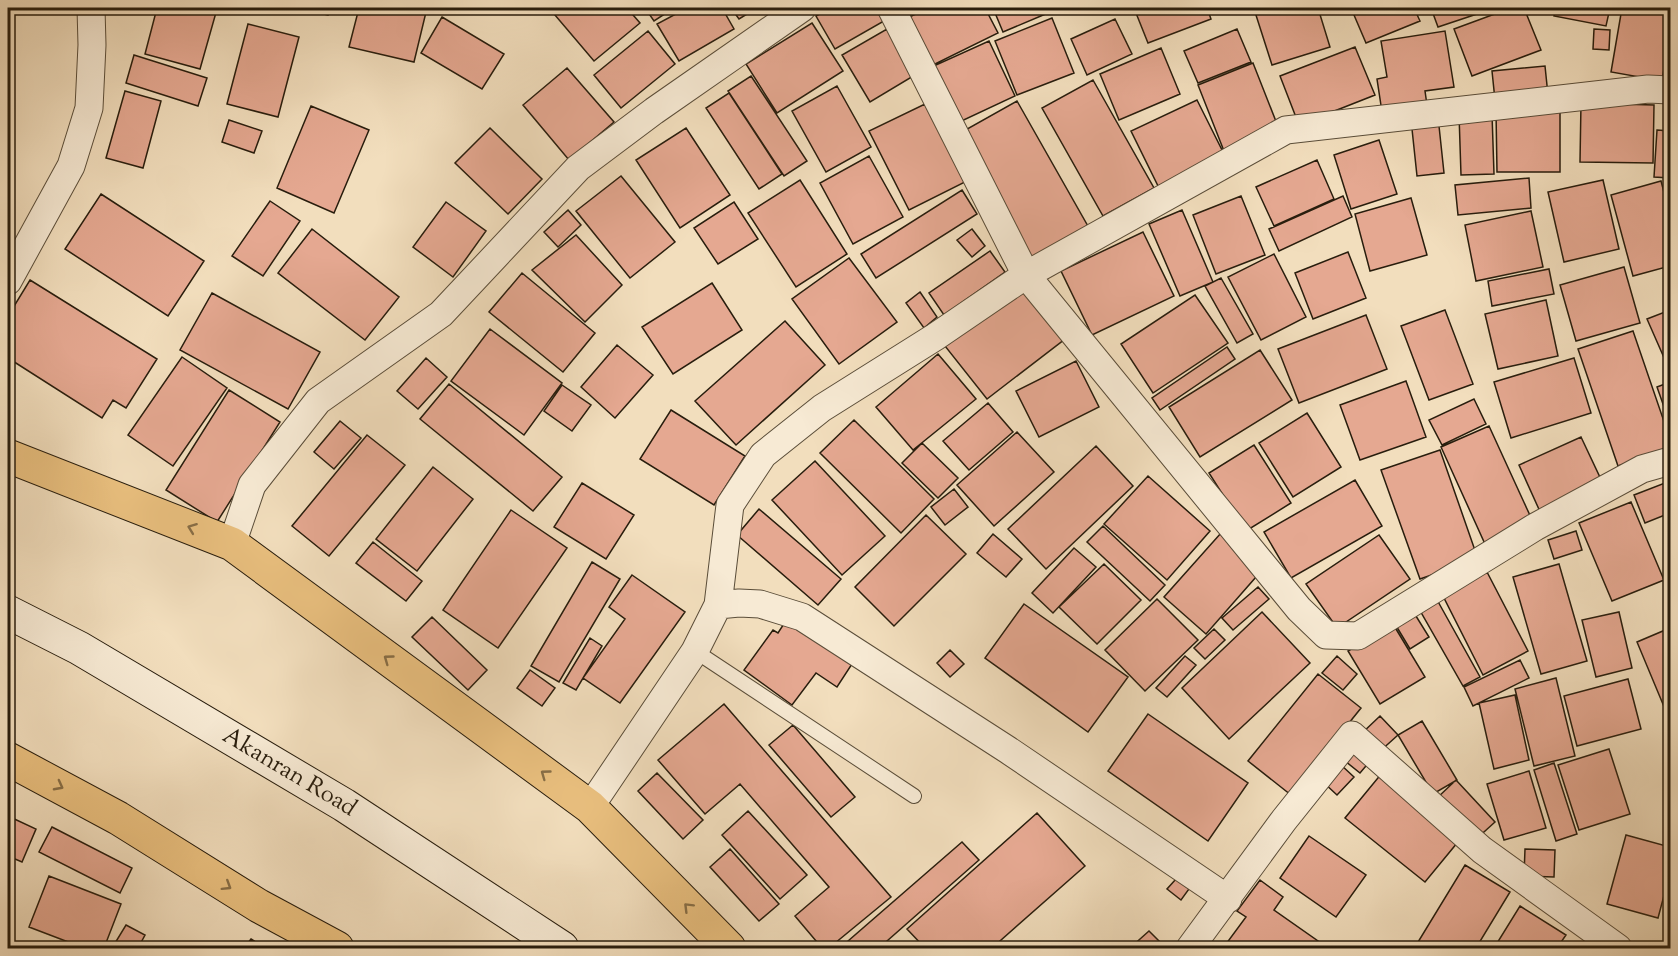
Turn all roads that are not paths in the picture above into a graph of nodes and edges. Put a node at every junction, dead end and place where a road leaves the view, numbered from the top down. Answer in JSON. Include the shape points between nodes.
{"nodes":[{"id":1,"x":91,"y":8,"type":"edge"},
{"id":2,"x":802,"y":8,"type":"edge"},
{"id":3,"x":891,"y":8,"type":"edge"},
{"id":4,"x":1671,"y":90,"type":"edge"},
{"id":5,"x":1026,"y":275,"type":"junction"},
{"id":6,"x":8,"y":281,"type":"edge"},
{"id":7,"x":8,"y":456,"type":"edge"},
{"id":8,"x":1671,"y":461,"type":"edge"},
{"id":9,"x":232,"y":544,"type":"junction"},
{"id":10,"x":718,"y":605,"type":"junction"},
{"id":11,"x":8,"y":612,"type":"edge"},
{"id":12,"x":695,"y":651,"type":"junction"},
{"id":13,"x":8,"y":759,"type":"edge"},
{"id":14,"x":914,"y":796,"type":"dead end"},
{"id":15,"x":590,"y":807,"type":"junction"},
{"id":16,"x":1228,"y":899,"type":"junction"},
{"id":17,"x":337,"y":948,"type":"edge"},
{"id":18,"x":562,"y":948,"type":"edge"},
{"id":19,"x":729,"y":948,"type":"edge"},
{"id":20,"x":1190,"y":948,"type":"edge"},
{"id":21,"x":1618,"y":948,"type":"edge"}],
"edges":[{"from":1,"to":6,"type":"street","via":[[89,108],[70,166]]},
{"from":2,"to":9,"type":"street","via":[[578,168],[441,314],[318,401],[252,485]]},
{"from":3,"to":5,"type":"street"},
{"from":4,"to":5,"type":"street","via":[[1648,89],[1286,130]]},
{"from":5,"to":8,"type":"street","via":[[1291,600],[1326,635],[1358,636],[1535,527],[1642,469]]},
{"from":5,"to":10,"type":"street","via":[[822,408],[763,455],[730,505]]},
{"from":9,"to":7,"type":"highway","one_way":true},
{"from":15,"to":9,"type":"highway","one_way":true},
{"from":10,"to":12,"type":"street"},
{"from":10,"to":16,"type":"street","via":[[760,604],[802,617]]},
{"from":11,"to":18,"type":"main road","name":"Akanran Road","via":[[79,648],[344,805]]},
{"from":12,"to":14,"type":"lane"},
{"from":12,"to":15,"type":"street"},
{"from":13,"to":17,"type":"highway","one_way":true,"via":[[118,818],[259,906]]},
{"from":19,"to":15,"type":"highway","one_way":true},
{"from":16,"to":20,"type":"street"},
{"from":16,"to":21,"type":"street","via":[[1352,735],[1482,850]]}]}
